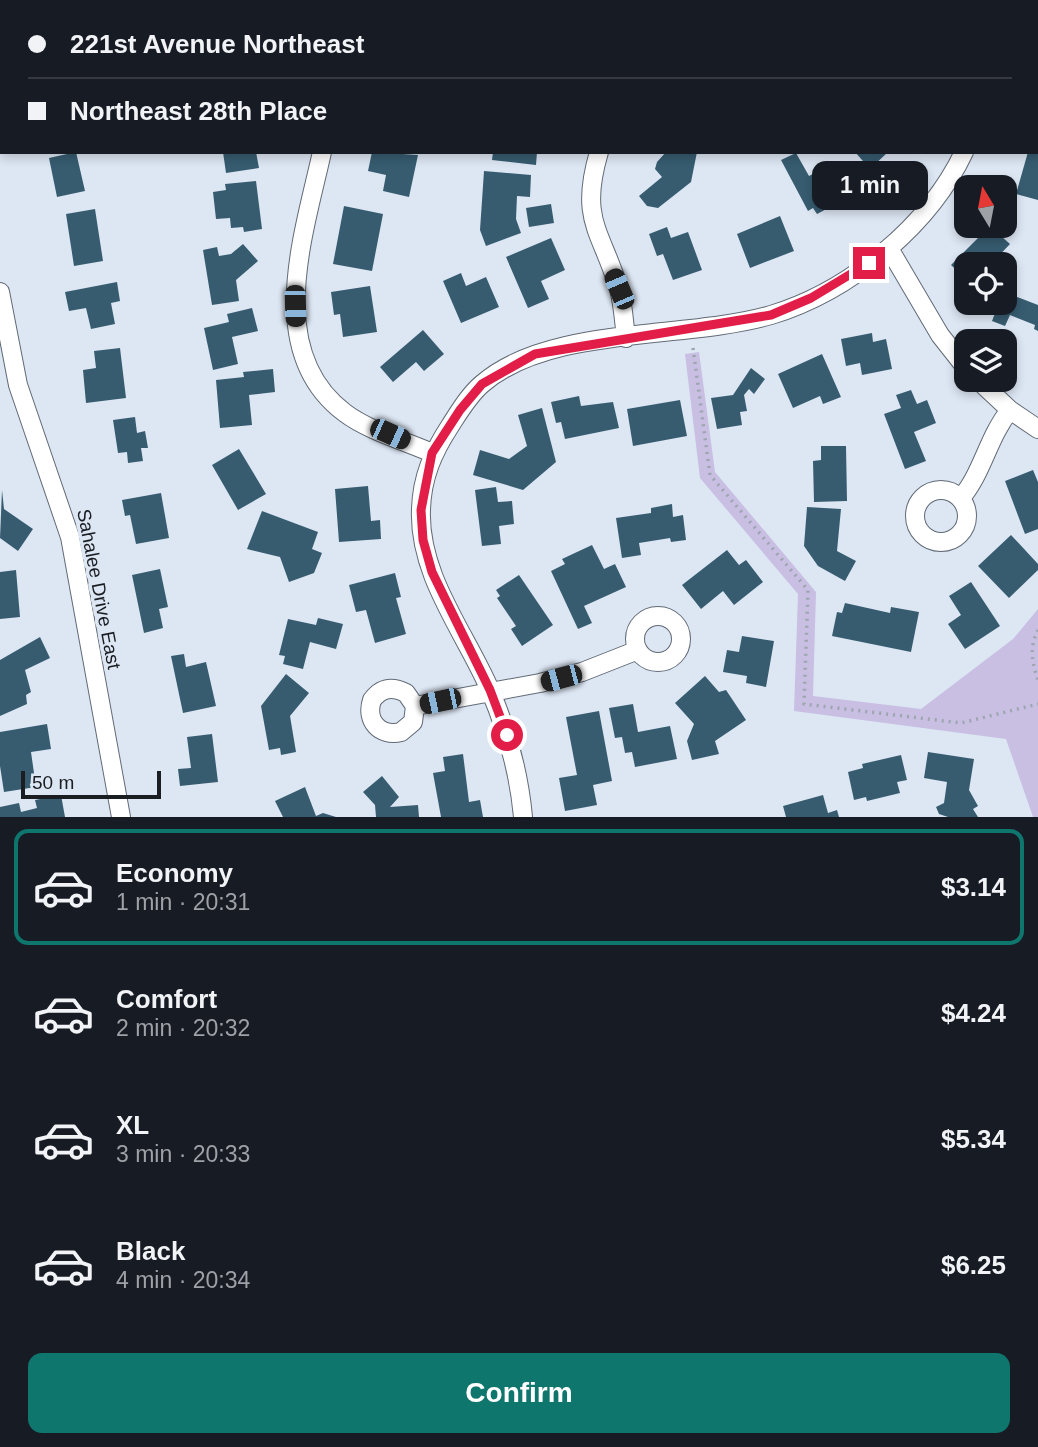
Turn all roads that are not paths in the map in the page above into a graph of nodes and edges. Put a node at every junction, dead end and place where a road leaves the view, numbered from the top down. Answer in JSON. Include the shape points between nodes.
{"nodes":[{"id":1,"x":322,"y":154,"type":"edge"},
{"id":2,"x":598,"y":154,"type":"edge"},
{"id":3,"x":963,"y":154,"type":"edge"},
{"id":4,"x":890,"y":250,"type":"junction"},
{"id":5,"x":0,"y":292,"type":"edge"},
{"id":6,"x":2,"y":311,"type":"edge"},
{"id":7,"x":626,"y":338,"type":"junction"},
{"id":8,"x":954,"y":353,"type":"edge"},
{"id":9,"x":991,"y":392,"type":"edge"},
{"id":10,"x":1010,"y":410,"type":"junction"},
{"id":11,"x":1038,"y":429,"type":"edge"},
{"id":12,"x":432,"y":453,"type":"junction"},
{"id":13,"x":961,"y":498,"type":"dead end"},
{"id":14,"x":638,"y":650,"type":"dead end"},
{"id":15,"x":490,"y":690,"type":"junction"},
{"id":16,"x":415,"y":706,"type":"dead end"},
{"id":17,"x":121,"y":817,"type":"edge"},
{"id":18,"x":523,"y":817,"type":"edge"}],
"edges":[{"from":1,"to":12,"type":"street","via":[[295,291],[296,322],[305,356],[331,402],[348,415]]},
{"from":2,"to":7,"type":"street","via":[[592,173],[591,214],[619,289]]},
{"from":3,"to":4,"type":"street","via":[[931,205]]},
{"from":4,"to":7,"type":"street","via":[[811,298],[771,315]]},
{"from":4,"to":8,"type":"street"},
{"from":5,"to":6,"type":"street","name":"Sahalee Drive East"},
{"from":6,"to":17,"type":"street","name":"Sahalee Drive East","via":[[31,429],[70,537]]},
{"from":7,"to":12,"type":"street","via":[[535,354],[511,366],[482,384]]},
{"from":9,"to":10,"type":"street"},
{"from":10,"to":11,"type":"street"},
{"from":10,"to":13,"type":"street"},
{"from":12,"to":15,"type":"street","via":[[421,510],[423,540],[432,572]]},
{"from":14,"to":15,"type":"street","via":[[582,672]]},
{"from":15,"to":16,"type":"street"},
{"from":15,"to":18,"type":"street","via":[[515,764]]}]}
